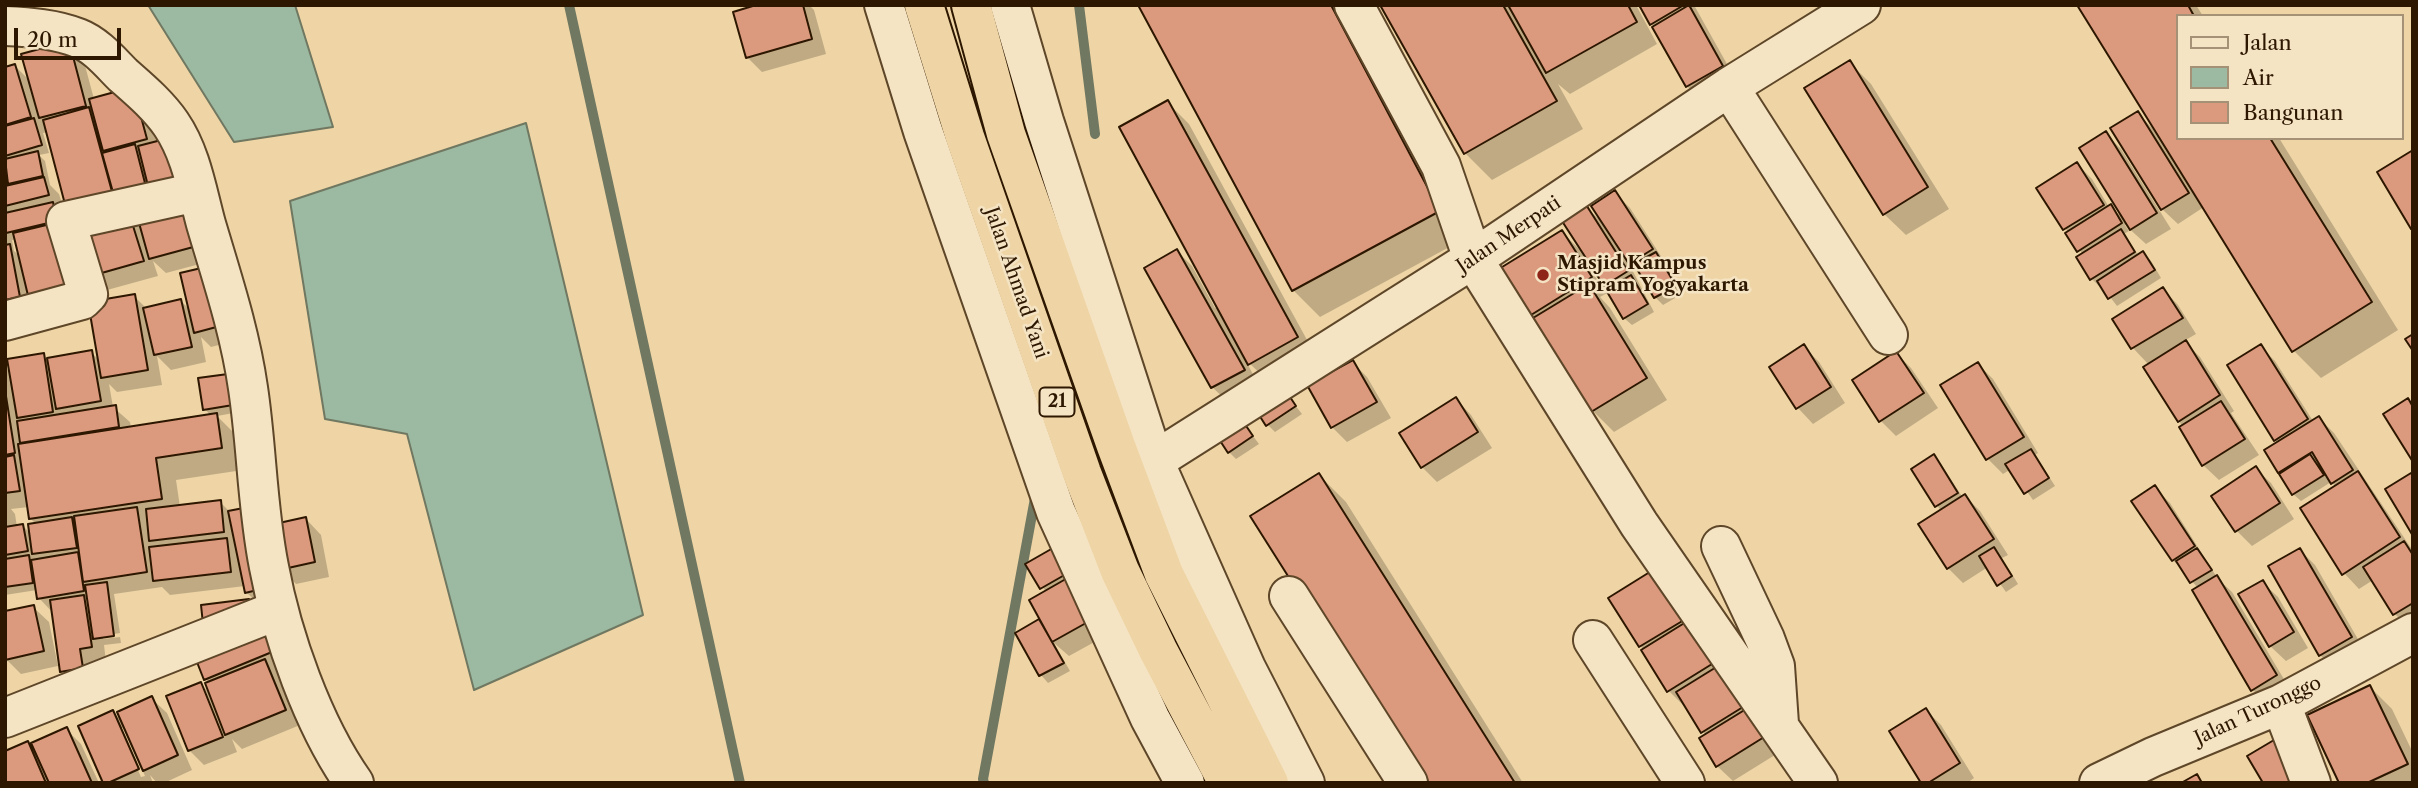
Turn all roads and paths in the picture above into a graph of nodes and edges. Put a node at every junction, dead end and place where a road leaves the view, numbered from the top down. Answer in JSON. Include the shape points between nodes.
{"nodes":[{"id":1,"x":884,"y":5,"type":"edge"},
{"id":2,"x":925,"y":5,"type":"edge"},
{"id":3,"x":971,"y":5,"type":"edge"},
{"id":4,"x":1010,"y":5,"type":"edge"},
{"id":5,"x":1354,"y":5,"type":"edge"},
{"id":6,"x":1861,"y":5,"type":"edge"},
{"id":7,"x":5,"y":26,"type":"edge"},
{"id":8,"x":1729,"y":87,"type":"junction"},
{"id":9,"x":197,"y":192,"type":"junction"},
{"id":10,"x":1473,"y":259,"type":"junction"},
{"id":11,"x":5,"y":321,"type":"edge"},
{"id":12,"x":1888,"y":335,"type":"dead end"},
{"id":13,"x":1154,"y":460,"type":"junction"},
{"id":14,"x":1721,"y":546,"type":"dead end"},
{"id":15,"x":1289,"y":596,"type":"dead end"},
{"id":16,"x":278,"y":610,"type":"junction"},
{"id":17,"x":1593,"y":640,"type":"dead end"},
{"id":18,"x":2411,"y":640,"type":"edge"},
{"id":19,"x":2281,"y":704,"type":"junction"},
{"id":20,"x":5,"y":719,"type":"edge"},
{"id":21,"x":1779,"y":726,"type":"junction"},
{"id":22,"x":1407,"y":782,"type":"edge"},
{"id":23,"x":354,"y":783,"type":"edge"},
{"id":24,"x":1185,"y":783,"type":"edge"},
{"id":25,"x":1228,"y":783,"type":"edge"},
{"id":26,"x":1269,"y":783,"type":"edge"},
{"id":27,"x":1305,"y":783,"type":"edge"},
{"id":28,"x":1685,"y":783,"type":"edge"},
{"id":29,"x":1818,"y":783,"type":"edge"},
{"id":30,"x":2099,"y":783,"type":"edge"},
{"id":31,"x":2311,"y":783,"type":"edge"}],
"edges":[{"from":1,"to":24,"type":"street","via":[[923,131],[1056,512],[1150,718]]},
{"from":2,"to":25,"type":"highway","name":"Jalan Ahmad Yani","number":"21","via":[[965,137],[1082,473],[1120,570]]},
{"from":3,"to":26,"type":"highway","name":"Jalan Ahmad Yani","number":"21","via":[[1006,134],[1159,561]]},
{"from":4,"to":13,"type":"street"},
{"from":5,"to":10,"type":"street","via":[[1441,166]]},
{"from":6,"to":8,"type":"street","name":"Jalan Merpati"},
{"from":7,"to":9,"type":"street","via":[[58,32],[93,46],[172,126],[186,153]]},
{"from":8,"to":10,"type":"street","name":"Jalan Merpati"},
{"from":8,"to":12,"type":"street"},
{"from":9,"to":11,"type":"street","via":[[66,221],[88,294],[82,300]]},
{"from":9,"to":16,"type":"street","via":[[235,324],[248,388],[266,551]]},
{"from":10,"to":13,"type":"street","name":"Jalan Merpati"},
{"from":10,"to":21,"type":"street","via":[[1639,524]]},
{"from":13,"to":27,"type":"street","via":[[1246,668]]},
{"from":14,"to":21,"type":"street","via":[[1775,666]]},
{"from":15,"to":22,"type":"street"},
{"from":16,"to":20,"type":"street"},
{"from":16,"to":23,"type":"street","via":[[311,704]]},
{"from":17,"to":28,"type":"street"},
{"from":18,"to":19,"type":"street","name":"Jalan Turonggo"},
{"from":19,"to":30,"type":"street","name":"Jalan Turonggo"},
{"from":19,"to":31,"type":"street"},
{"from":21,"to":29,"type":"street"}]}
